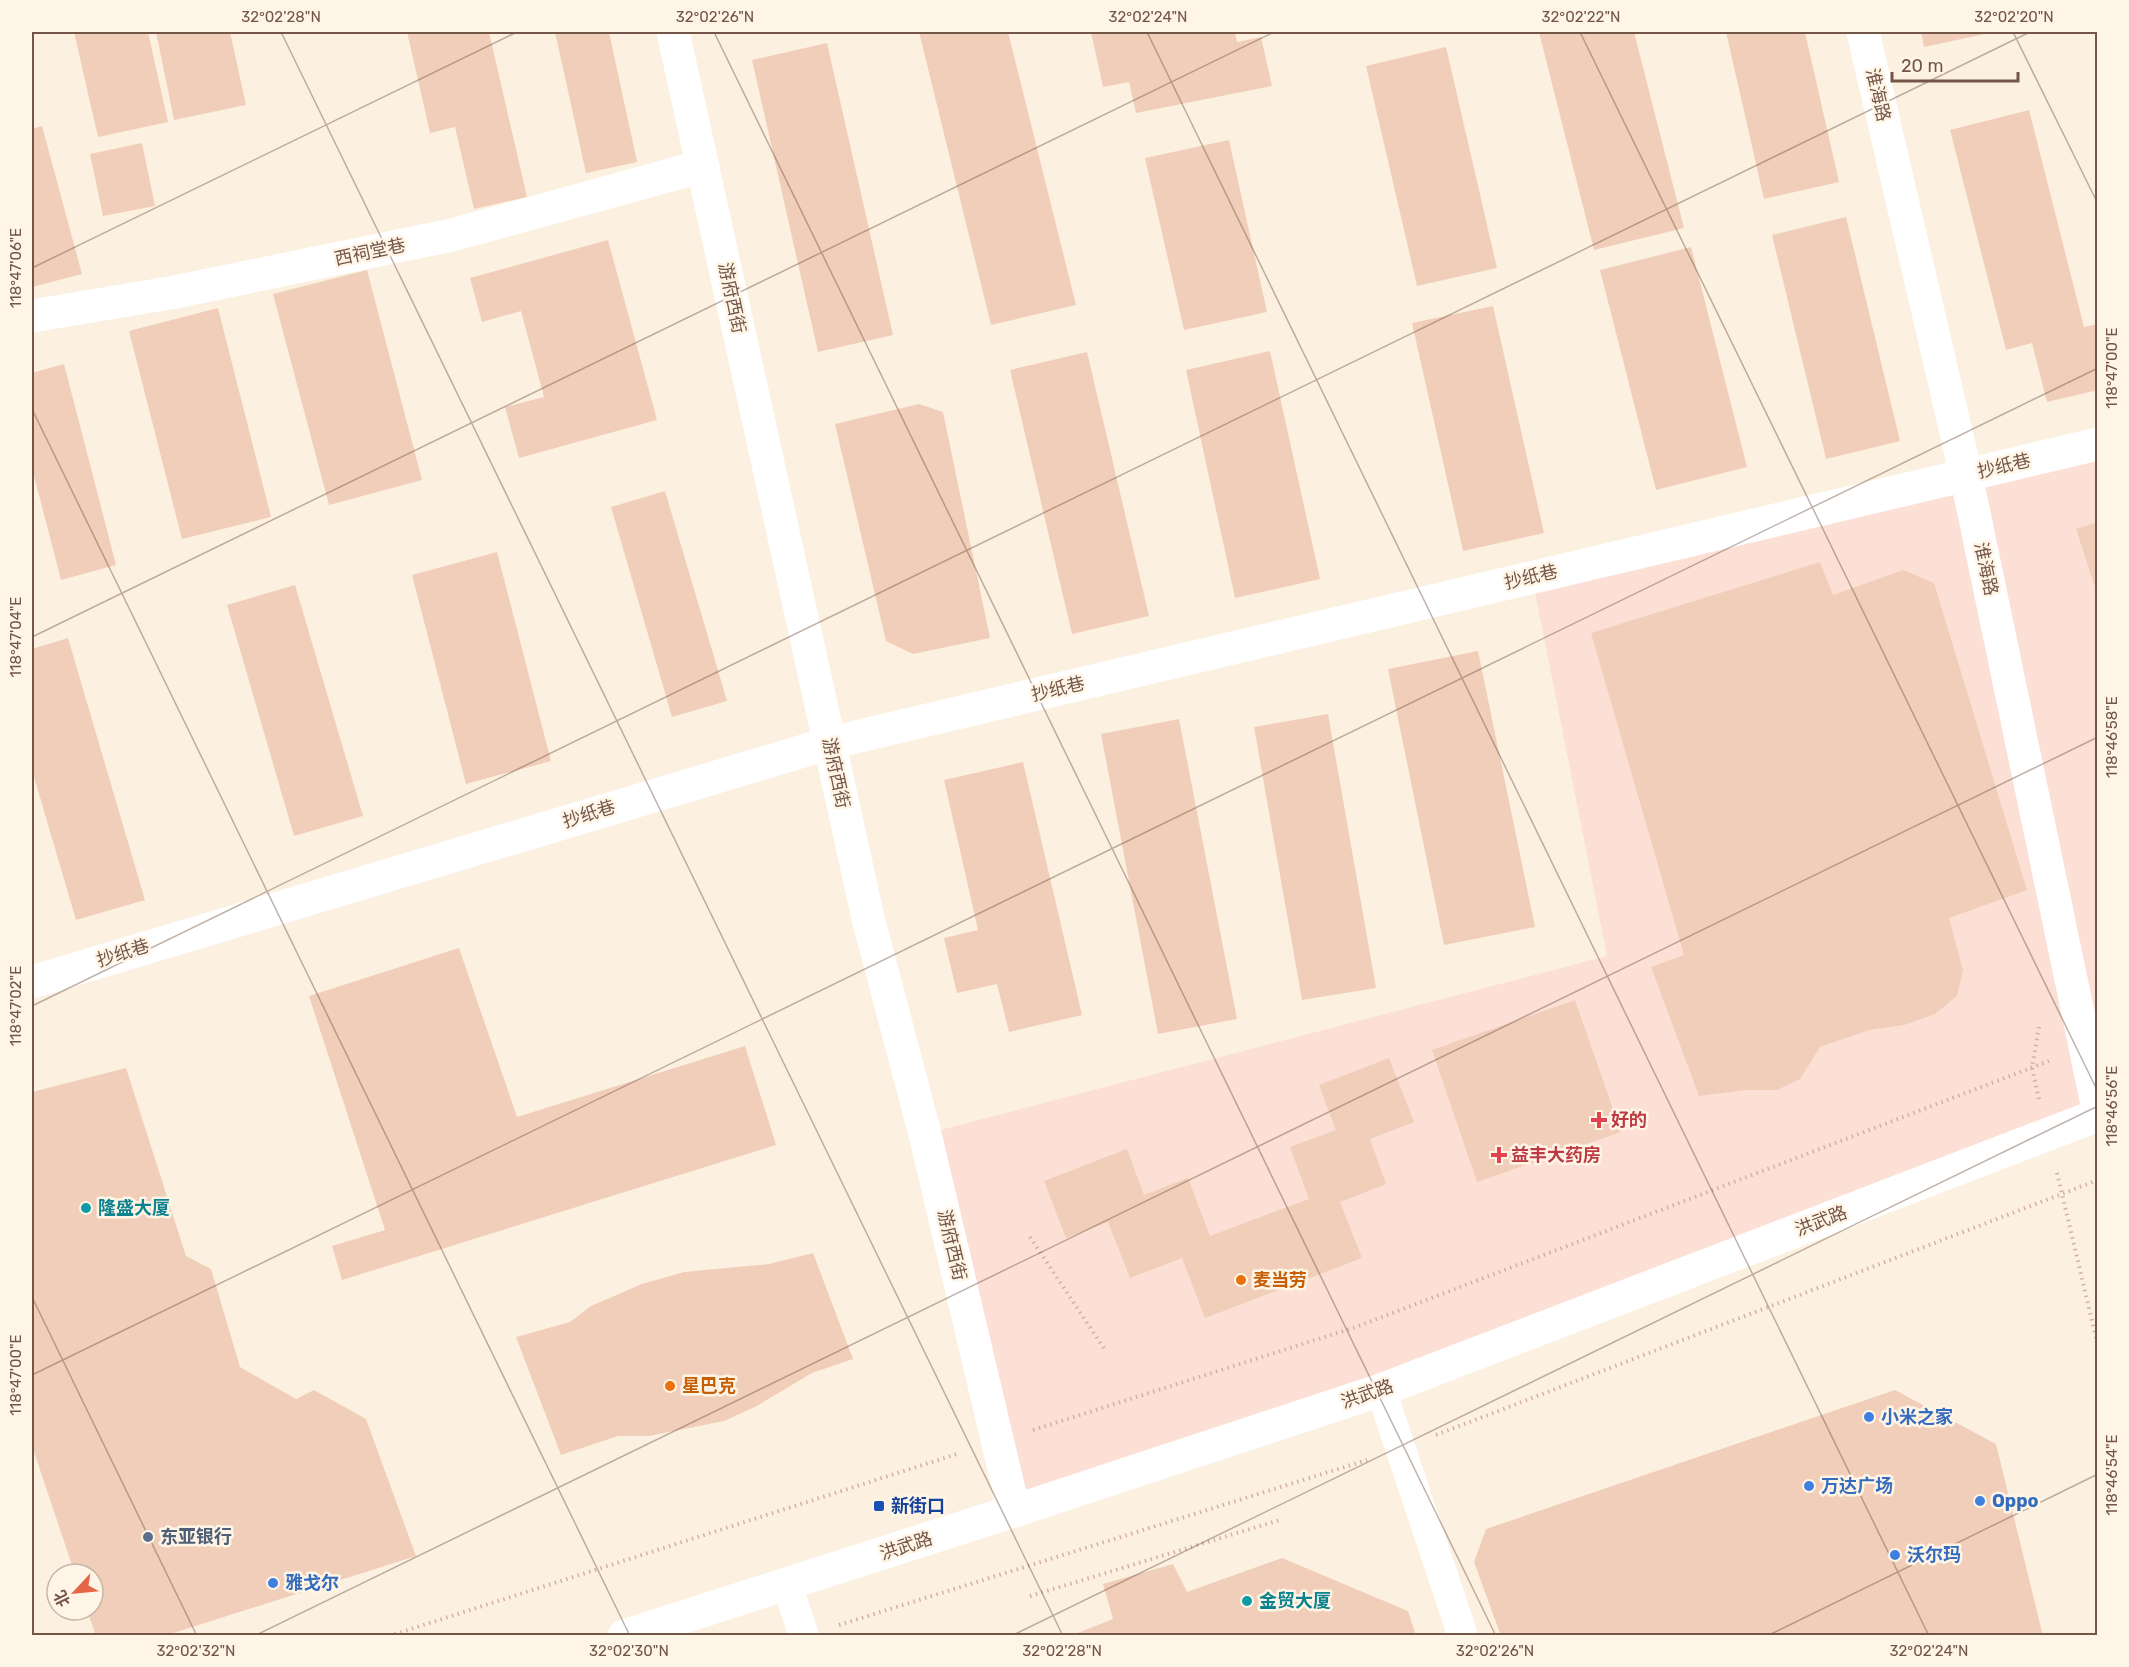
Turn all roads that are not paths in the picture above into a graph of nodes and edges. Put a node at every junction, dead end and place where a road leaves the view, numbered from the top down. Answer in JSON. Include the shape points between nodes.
{"nodes":[{"id":1,"x":674,"y":32,"type":"edge"},
{"id":2,"x":1863,"y":32,"type":"edge"},
{"id":3,"x":703,"y":166,"type":"junction"},
{"id":4,"x":32,"y":316,"type":"edge"},
{"id":5,"x":2097,"y":444,"type":"edge"},
{"id":6,"x":1966,"y":475,"type":"junction"},
{"id":7,"x":830,"y":742,"type":"junction"},
{"id":8,"x":32,"y":982,"type":"edge"},
{"id":9,"x":2097,"y":1109,"type":"edge"},
{"id":10,"x":2097,"y":1115,"type":"edge"},
{"id":11,"x":1382,"y":1390,"type":"junction"},
{"id":12,"x":1014,"y":1511,"type":"junction"},
{"id":13,"x":787,"y":1585,"type":"junction"},
{"id":14,"x":817,"y":1632,"type":"edge"},
{"id":15,"x":624,"y":1635,"type":"edge"},
{"id":16,"x":1463,"y":1635,"type":"edge"}],
"edges":[{"from":1,"to":3,"type":"street","name":"游府西街"},
{"from":2,"to":6,"type":"street","name":"淮海路"},
{"from":3,"to":4,"type":"street","name":"西祠堂巷","via":[[452,235],[175,292]]},
{"from":3,"to":7,"type":"street","name":"游府西街"},
{"from":5,"to":6,"type":"street","name":"抄纸巷"},
{"from":6,"to":7,"type":"street","name":"抄纸巷"},
{"from":6,"to":9,"type":"street","name":"淮海路"},
{"from":7,"to":8,"type":"street","name":"抄纸巷"},
{"from":7,"to":12,"type":"street","name":"游府西街","via":[[868,918],[925,1134]]},
{"from":10,"to":11,"type":"street","name":"洪武路"},
{"from":11,"to":12,"type":"street","name":"洪武路"},
{"from":11,"to":16,"type":"street"},
{"from":12,"to":13,"type":"street","name":"洪武路"},
{"from":13,"to":14,"type":"street"},
{"from":13,"to":15,"type":"street","name":"洪武路"}]}
